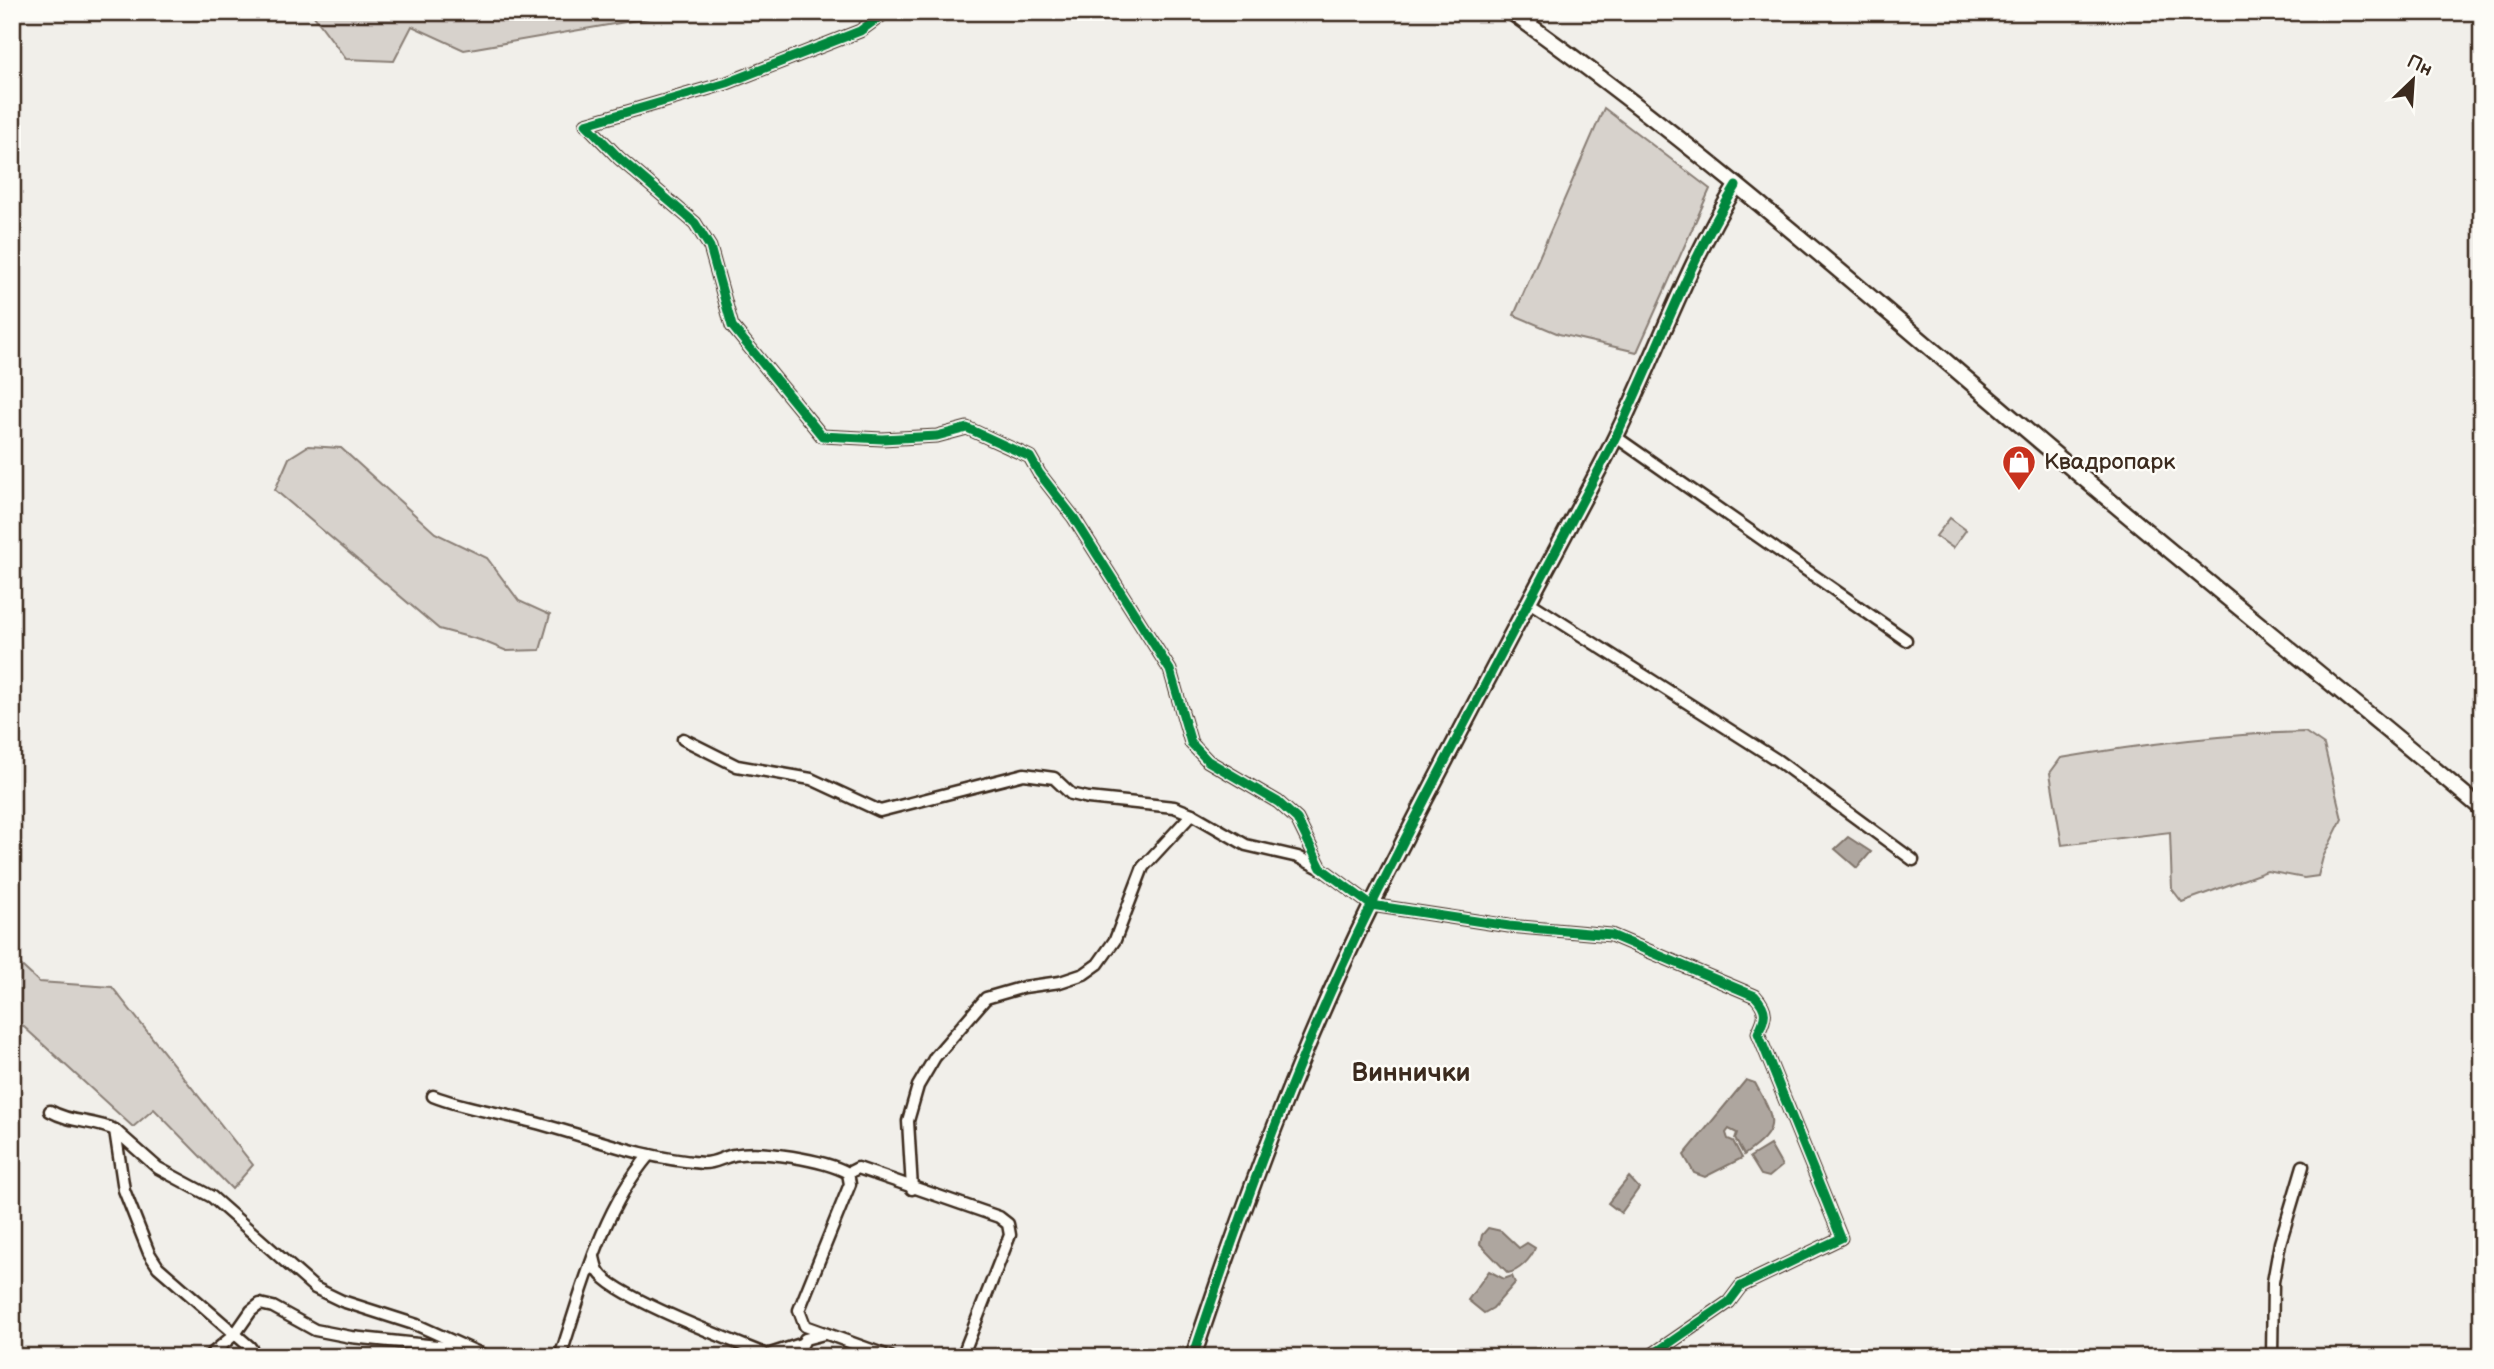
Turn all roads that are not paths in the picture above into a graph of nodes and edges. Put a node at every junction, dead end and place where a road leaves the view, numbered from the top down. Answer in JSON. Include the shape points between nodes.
{"nodes":[{"id":1,"x":886,"y":12,"type":"edge"},
{"id":2,"x":1511,"y":12,"type":"edge"},
{"id":3,"x":1736,"y":186,"type":"junction"},
{"id":4,"x":1616,"y":438,"type":"junction"},
{"id":5,"x":1529,"y":602,"type":"junction"},
{"id":6,"x":1906,"y":640,"type":"dead end"},
{"id":7,"x":683,"y":739,"type":"dead end"},
{"id":8,"x":2482,"y":809,"type":"edge"},
{"id":9,"x":1192,"y":814,"type":"junction"},
{"id":10,"x":1913,"y":860,"type":"dead end"},
{"id":11,"x":1321,"y":868,"type":"junction"},
{"id":12,"x":1371,"y":905,"type":"junction"},
{"id":13,"x":433,"y":1096,"type":"dead end"},
{"id":14,"x":50,"y":1111,"type":"dead end"},
{"id":15,"x":115,"y":1130,"type":"junction"},
{"id":16,"x":649,"y":1155,"type":"junction"},
{"id":17,"x":2303,"y":1166,"type":"dead end"},
{"id":18,"x":848,"y":1173,"type":"junction"},
{"id":19,"x":912,"y":1189,"type":"junction"},
{"id":20,"x":594,"y":1257,"type":"junction"},
{"id":21,"x":235,"y":1334,"type":"junction"},
{"id":22,"x":828,"y":1334,"type":"junction"},
{"id":23,"x":801,"y":1344,"type":"junction"},
{"id":24,"x":470,"y":1349,"type":"junction"},
{"id":25,"x":208,"y":1357,"type":"edge"},
{"id":26,"x":257,"y":1357,"type":"edge"},
{"id":27,"x":488,"y":1357,"type":"edge"},
{"id":28,"x":560,"y":1357,"type":"edge"},
{"id":29,"x":796,"y":1357,"type":"edge"},
{"id":30,"x":891,"y":1357,"type":"edge"},
{"id":31,"x":962,"y":1357,"type":"edge"},
{"id":32,"x":1193,"y":1357,"type":"edge"},
{"id":33,"x":1649,"y":1357,"type":"edge"},
{"id":34,"x":2272,"y":1357,"type":"edge"}],
"edges":[{"from":1,"to":11,"type":"street","via":[[860,31],[727,83],[586,124],[695,223],[710,247],[732,326],[822,436],[937,436],[967,428],[1030,457],[1170,670],[1191,743],[1208,761],[1297,818]]},
{"from":2,"to":3,"type":"street"},
{"from":3,"to":4,"type":"street","via":[[1681,292]]},
{"from":3,"to":8,"type":"street"},
{"from":4,"to":5,"type":"street"},
{"from":4,"to":6,"type":"street"},
{"from":5,"to":10,"type":"street","via":[[1777,760]]},
{"from":5,"to":12,"type":"street"},
{"from":7,"to":9,"type":"street","via":[[737,766],[811,779],[880,811],[1024,774],[1054,778],[1071,794],[1151,803]]},
{"from":9,"to":11,"type":"street","via":[[1246,845],[1298,857]]},
{"from":9,"to":19,"type":"street","via":[[1143,867],[1115,940],[1098,964],[1060,982],[986,998],[935,1056],[918,1086],[908,1121]]},
{"from":11,"to":12,"type":"street"},
{"from":12,"to":32,"type":"street","via":[[1277,1119]]},
{"from":12,"to":33,"type":"street","via":[[1509,926],[1611,935],[1755,996],[1765,1006],[1766,1017],[1758,1033],[1841,1238],[1741,1286],[1728,1302]]},
{"from":13,"to":16,"type":"street","via":[[621,1151]]},
{"from":14,"to":15,"type":"street","via":[[73,1122],[100,1123]]},
{"from":15,"to":21,"type":"street","via":[[124,1190],[149,1253],[158,1267]]},
{"from":15,"to":24,"type":"street","via":[[158,1168],[212,1197],[315,1288]]},
{"from":16,"to":18,"type":"street","via":[[706,1164],[735,1154],[760,1154],[835,1166]]},
{"from":16,"to":20,"type":"street","via":[[616,1204]]},
{"from":17,"to":34,"type":"street","via":[[2273,1282]]},
{"from":18,"to":19,"type":"street","via":[[858,1168]]},
{"from":18,"to":22,"type":"street","via":[[850,1184],[799,1310],[805,1326]]},
{"from":19,"to":31,"type":"street","via":[[1008,1224],[1010,1235]]},
{"from":20,"to":23,"type":"street","via":[[599,1273],[614,1286],[677,1318],[767,1355]]},
{"from":20,"to":28,"type":"street"},
{"from":21,"to":24,"type":"street","via":[[260,1304],[316,1330],[351,1338]]},
{"from":21,"to":25,"type":"street"},
{"from":21,"to":26,"type":"street"},
{"from":22,"to":23,"type":"street","via":[[811,1335]]},
{"from":22,"to":30,"type":"street"},
{"from":23,"to":29,"type":"street"},
{"from":24,"to":27,"type":"street"}]}
